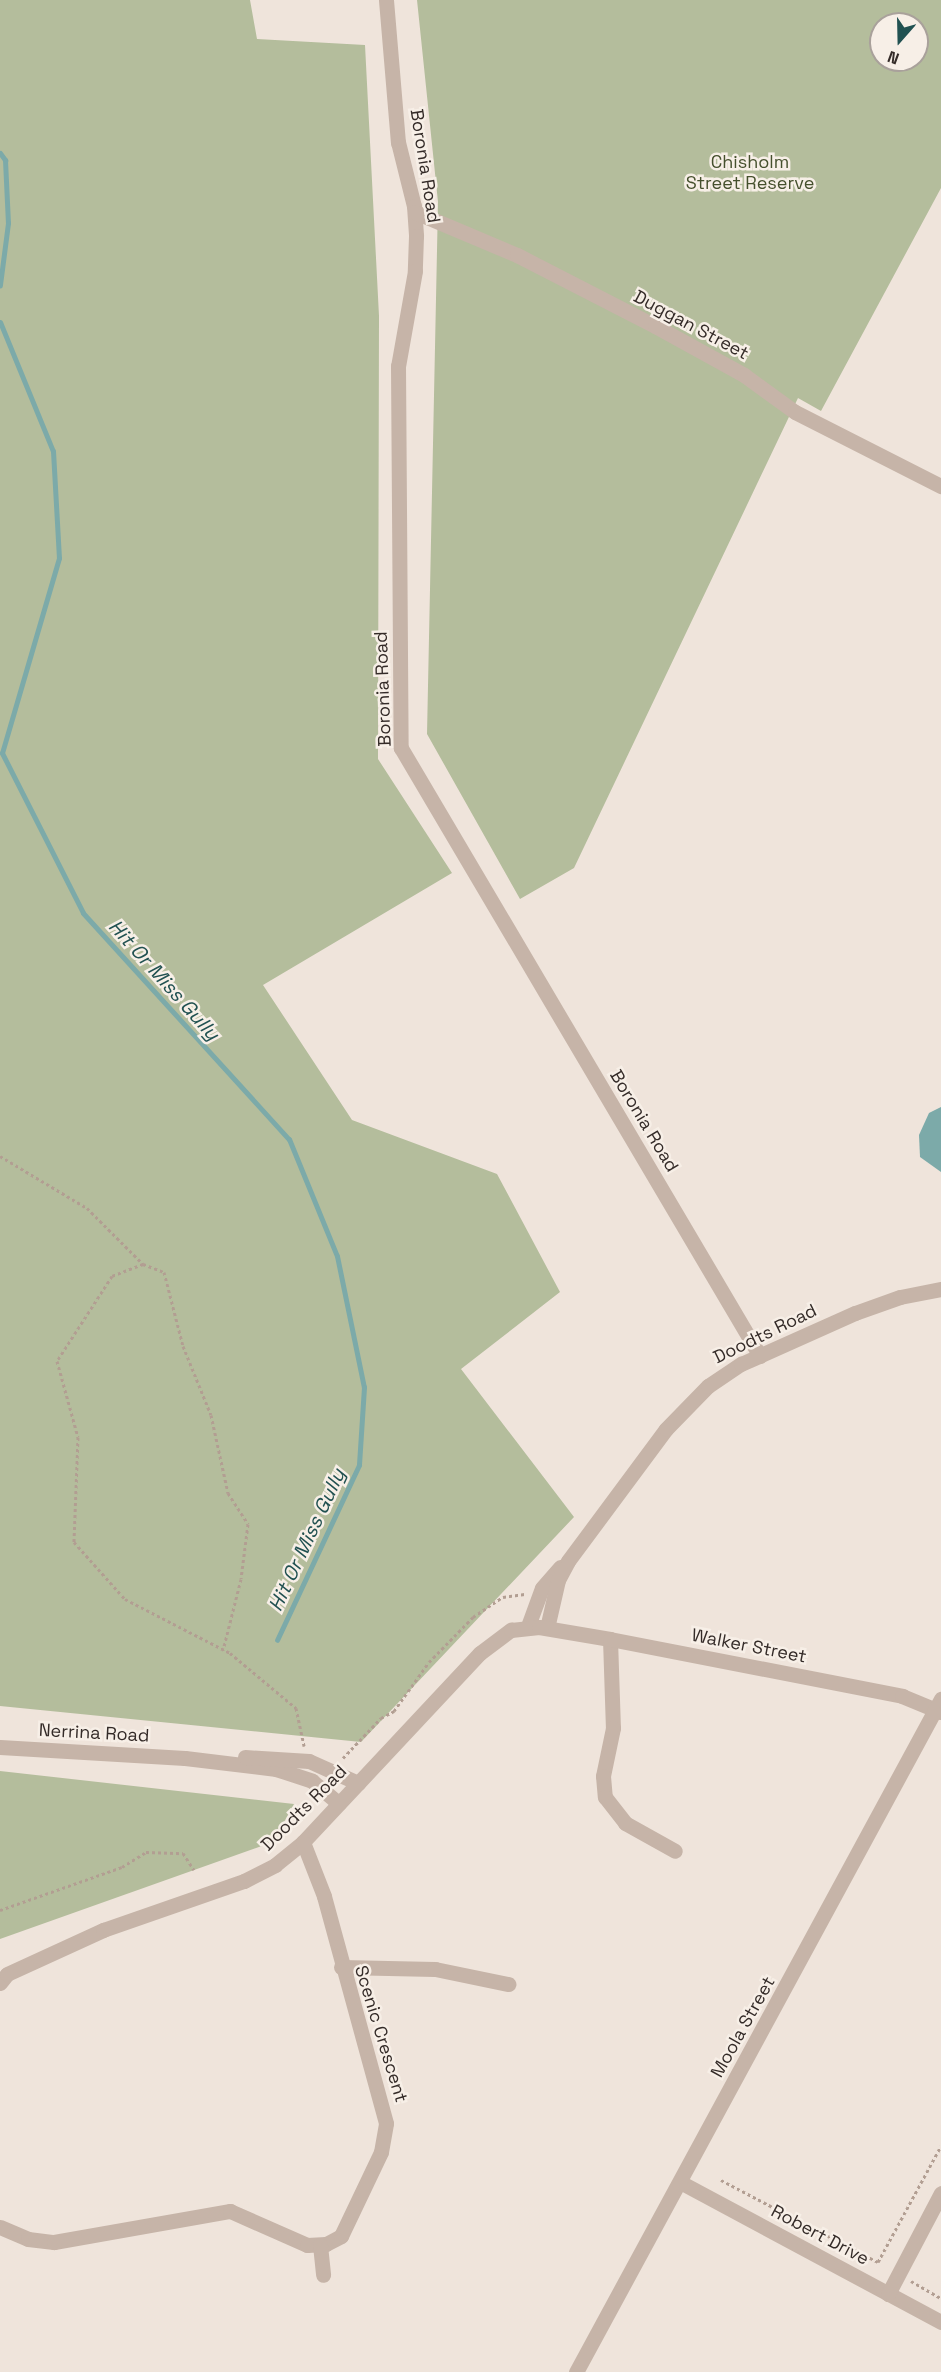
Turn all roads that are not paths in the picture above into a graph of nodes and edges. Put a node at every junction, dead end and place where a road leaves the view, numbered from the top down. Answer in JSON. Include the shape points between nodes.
{"nodes":[{"id":1,"x":386,"y":0,"type":"edge"},
{"id":2,"x":415,"y":212,"type":"junction"},
{"id":3,"x":941,"y":486,"type":"edge"},
{"id":4,"x":941,"y":1289,"type":"edge"},
{"id":5,"x":760,"y":1356,"type":"junction"},
{"id":6,"x":574,"y":1552,"type":"junction"},
{"id":7,"x":528,"y":1626,"type":"junction"},
{"id":8,"x":547,"y":1628,"type":"junction"},
{"id":9,"x":610,"y":1639,"type":"junction"},
{"id":10,"x":940,"y":1707,"type":"edge"},
{"id":11,"x":0,"y":1747,"type":"edge"},
{"id":12,"x":185,"y":1758,"type":"junction"},
{"id":13,"x":358,"y":1783,"type":"junction"},
{"id":14,"x":339,"y":1804,"type":"junction"},
{"id":15,"x":303,"y":1842,"type":"junction"},
{"id":16,"x":675,"y":1851,"type":"dead end"},
{"id":17,"x":341,"y":1967,"type":"junction"},
{"id":18,"x":0,"y":1983,"type":"edge"},
{"id":19,"x":508,"y":1984,"type":"dead end"},
{"id":20,"x":680,"y":2182,"type":"junction"},
{"id":21,"x":941,"y":2193,"type":"edge"},
{"id":22,"x":0,"y":2227,"type":"edge"},
{"id":23,"x":320,"y":2245,"type":"junction"},
{"id":24,"x":323,"y":2275,"type":"dead end"},
{"id":25,"x":888,"y":2294,"type":"junction"},
{"id":26,"x":941,"y":2322,"type":"edge"},
{"id":27,"x":578,"y":2371,"type":"edge"}],
"edges":[{"from":1,"to":2,"type":"street","name":"Boronia Road","via":[[398,142]]},
{"from":2,"to":3,"type":"street","name":"Duggan Street","via":[[517,255],[655,326],[744,375],[792,410]]},
{"from":2,"to":5,"type":"street","name":"Boronia Road","via":[[416,263],[398,366],[401,748]]},
{"from":4,"to":5,"type":"street","name":"Doodts Road","via":[[883,1303]]},
{"from":5,"to":6,"type":"street","name":"Doodts Road","via":[[721,1376],[691,1402],[654,1444]]},
{"from":6,"to":7,"type":"street","name":"Doodts Road","via":[[548,1578]]},
{"from":6,"to":8,"type":"street","name":"Doodts Road","via":[[558,1580]]},
{"from":7,"to":8,"type":"street","name":"Doodts Road"},
{"from":7,"to":13,"type":"street","name":"Doodts Road","via":[[504,1633],[490,1643]]},
{"from":8,"to":9,"type":"street","name":"Walker Street"},
{"from":9,"to":10,"type":"street","name":"Walker Street","via":[[902,1696]]},
{"from":9,"to":16,"type":"street","via":[[613,1728],[603,1776],[605,1797],[625,1823]]},
{"from":10,"to":20,"type":"street","name":"Moola Street"},
{"from":11,"to":12,"type":"street","name":"Nerrina Road"},
{"from":12,"to":13,"type":"street","name":"Nerrina Road","via":[[305,1760]]},
{"from":12,"to":14,"type":"street","name":"Nerrina Road","via":[[293,1773],[312,1781]]},
{"from":13,"to":14,"type":"street","name":"Doodts Road"},
{"from":14,"to":15,"type":"street","name":"Doodts Road"},
{"from":15,"to":17,"type":"street","name":"Scenic Crescent","via":[[324,1896]]},
{"from":15,"to":18,"type":"street","name":"Doodts Road","via":[[253,1878],[104,1930],[7,1974]]},
{"from":17,"to":19,"type":"street","via":[[435,1969]]},
{"from":17,"to":23,"type":"street","name":"Scenic Crescent","via":[[386,2128],[379,2158],[345,2229],[334,2241]]},
{"from":20,"to":25,"type":"street","name":"Robert Drive"},
{"from":20,"to":27,"type":"street","name":"Moola Street"},
{"from":21,"to":25,"type":"street"},
{"from":22,"to":23,"type":"street","via":[[64,2247],[230,2211],[297,2242]]},
{"from":23,"to":24,"type":"street"},
{"from":25,"to":26,"type":"street","name":"Robert Drive"}]}
